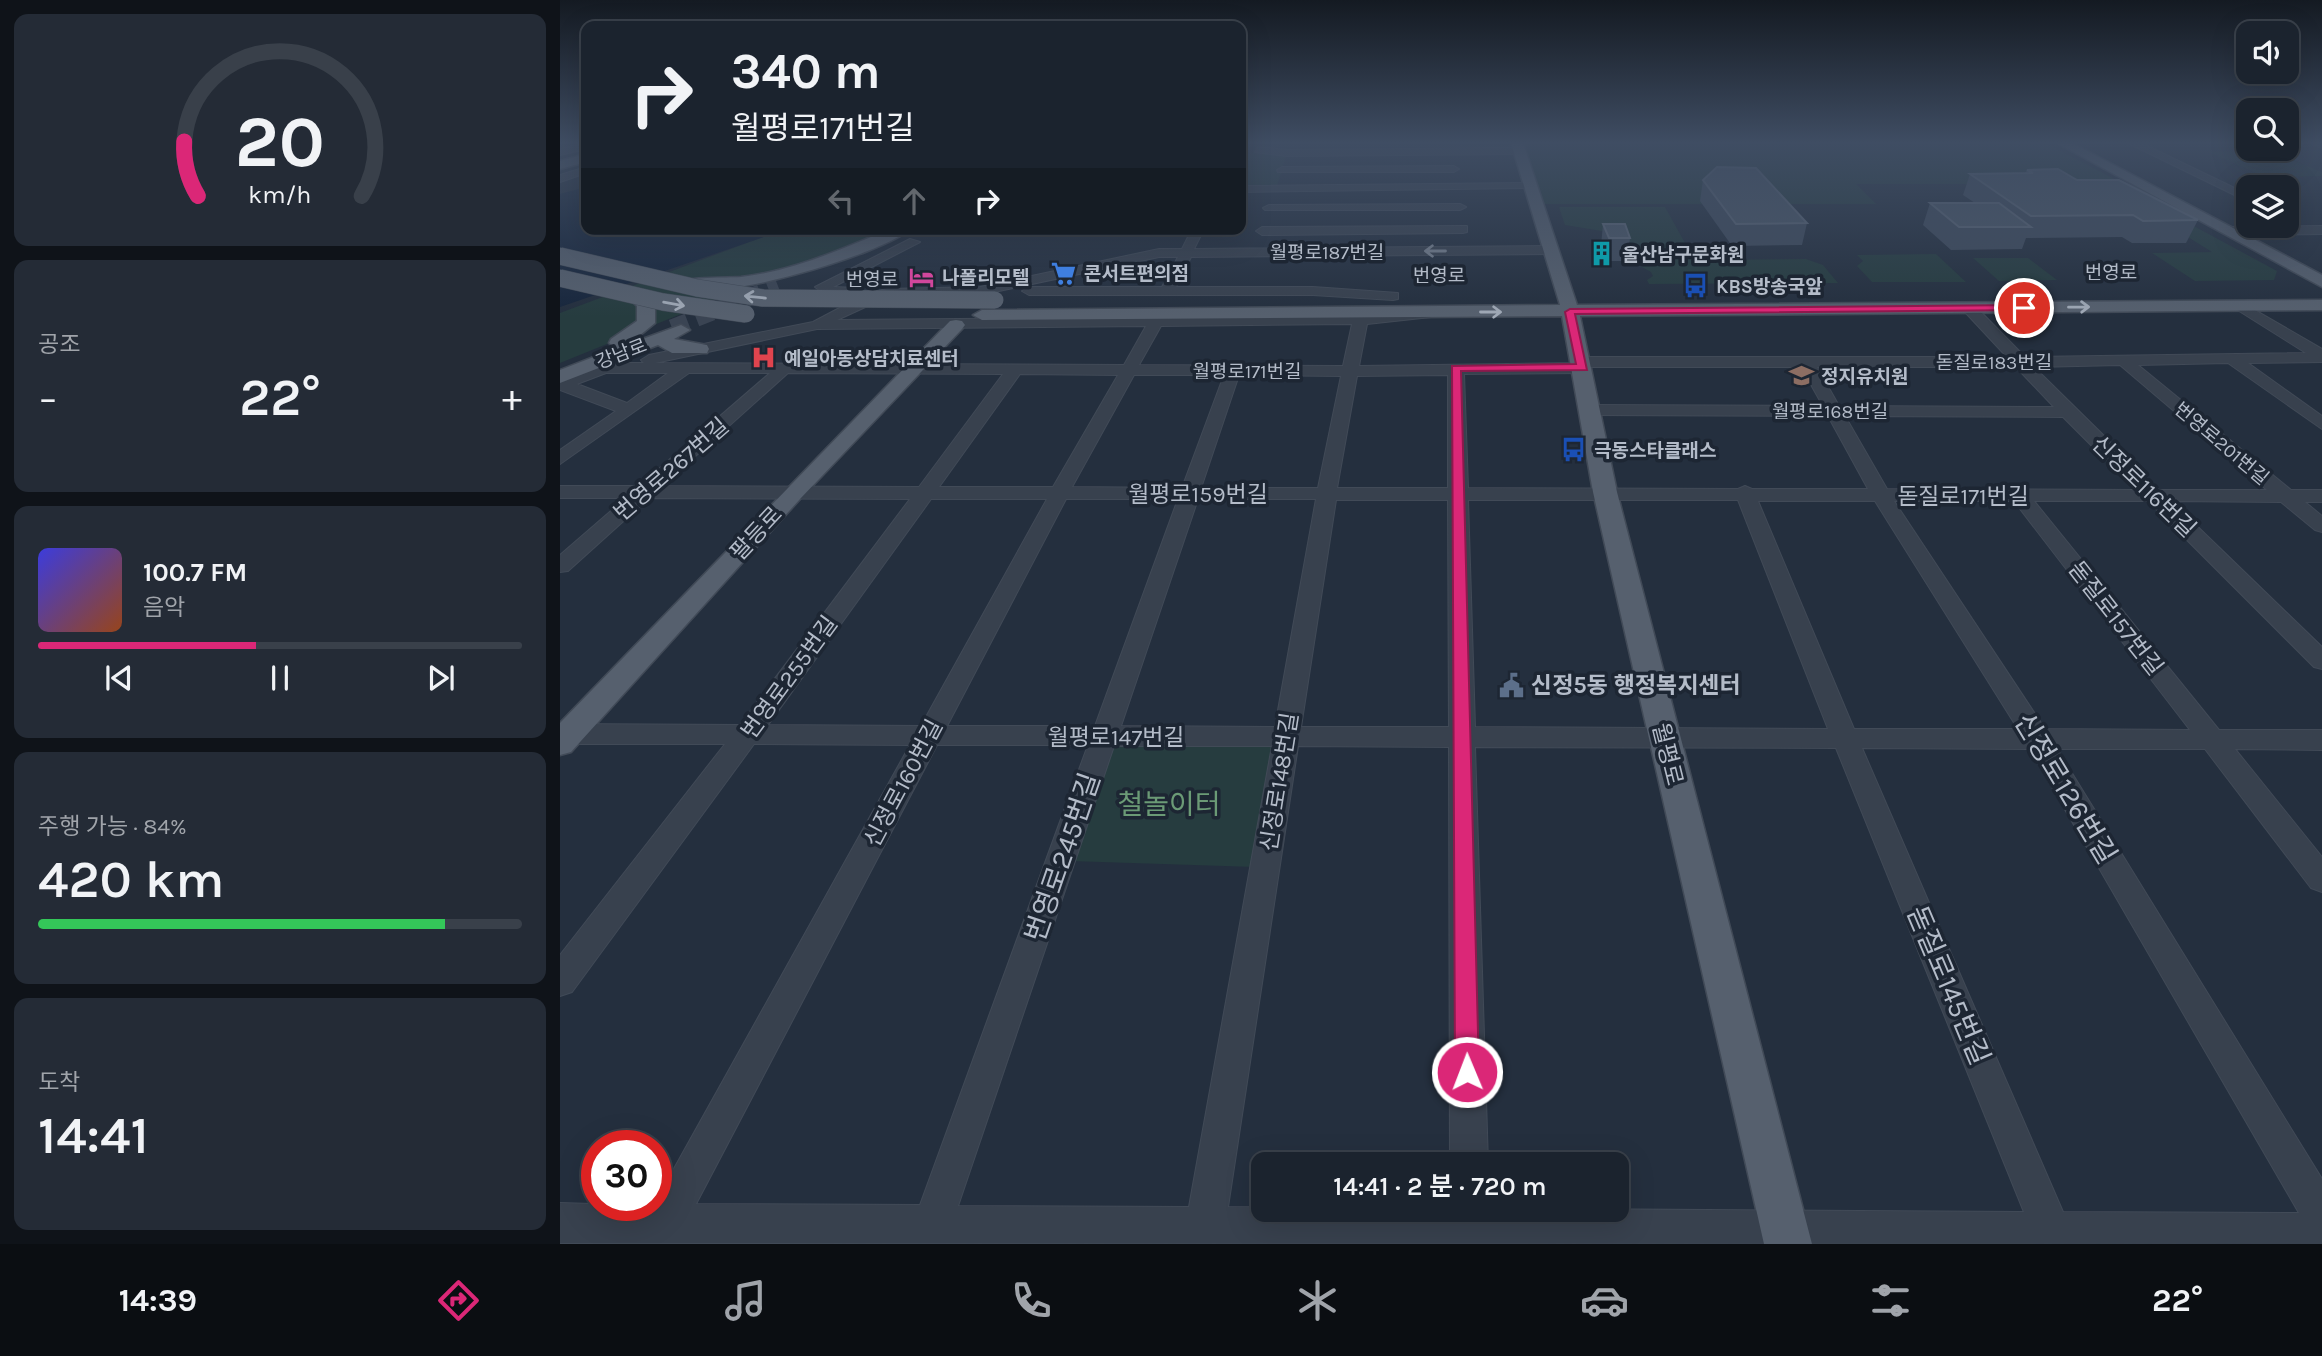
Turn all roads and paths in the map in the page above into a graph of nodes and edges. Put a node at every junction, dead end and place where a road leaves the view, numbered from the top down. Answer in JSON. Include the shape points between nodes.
{"nodes":[{"id":1,"x":1272,"y":201,"type":"edge"},
{"id":2,"x":1459,"y":201,"type":"edge"},
{"id":3,"x":1535,"y":201,"type":"edge"},
{"id":4,"x":2173,"y":201,"type":"edge"},
{"id":5,"x":1460,"y":206,"type":"junction"},
{"id":6,"x":1269,"y":208,"type":"junction"},
{"id":7,"x":2299,"y":223,"type":"edge"},
{"id":8,"x":1463,"y":229,"type":"junction"},
{"id":9,"x":1262,"y":230,"type":"junction"},
{"id":10,"x":2229,"y":231,"type":"junction"},
{"id":11,"x":2319,"y":232,"type":"edge"},
{"id":12,"x":888,"y":235,"type":"edge"},
{"id":13,"x":911,"y":235,"type":"edge"},
{"id":14,"x":1195,"y":235,"type":"edge"},
{"id":15,"x":913,"y":236,"type":"edge"},
{"id":16,"x":1552,"y":250,"type":"junction"},
{"id":17,"x":1466,"y":251,"type":"junction"},
{"id":18,"x":1185,"y":253,"type":"junction"},
{"id":19,"x":1255,"y":253,"type":"junction"},
{"id":20,"x":560,"y":256,"type":"edge"},
{"id":21,"x":560,"y":278,"type":"edge"},
{"id":22,"x":2322,"y":282,"type":"edge"},
{"id":23,"x":674,"y":283,"type":"junction"},
{"id":24,"x":902,"y":291,"type":"junction"},
{"id":25,"x":1167,"y":291,"type":"junction"},
{"id":26,"x":2322,"y":291,"type":"edge"},
{"id":27,"x":988,"y":295,"type":"junction"},
{"id":28,"x":636,"y":296,"type":"junction"},
{"id":29,"x":1393,"y":296,"type":"junction"},
{"id":30,"x":2246,"y":299,"type":"junction"},
{"id":31,"x":1643,"y":303,"type":"junction"},
{"id":32,"x":1568,"y":304,"type":"junction"},
{"id":33,"x":2322,"y":305,"type":"edge"},
{"id":34,"x":1970,"y":309,"type":"junction"},
{"id":35,"x":1447,"y":312,"type":"junction"},
{"id":36,"x":1360,"y":320,"type":"junction"},
{"id":37,"x":1155,"y":324,"type":"junction"},
{"id":38,"x":817,"y":325,"type":"junction"},
{"id":39,"x":956,"y":325,"type":"junction"},
{"id":40,"x":700,"y":349,"type":"junction"},
{"id":41,"x":2322,"y":357,"type":"edge"},
{"id":42,"x":2231,"y":358,"type":"junction"},
{"id":43,"x":2123,"y":360,"type":"junction"},
{"id":44,"x":2024,"y":362,"type":"junction"},
{"id":45,"x":1807,"y":363,"type":"junction"},
{"id":46,"x":1582,"y":365,"type":"junction"},
{"id":47,"x":1456,"y":368,"type":"junction"},
{"id":48,"x":604,"y":369,"type":"junction"},
{"id":49,"x":682,"y":370,"type":"junction"},
{"id":50,"x":782,"y":371,"type":"junction"},
{"id":51,"x":911,"y":371,"type":"junction"},
{"id":52,"x":1014,"y":371,"type":"junction"},
{"id":53,"x":1128,"y":371,"type":"junction"},
{"id":54,"x":1233,"y":371,"type":"junction"},
{"id":55,"x":1352,"y":371,"type":"junction"},
{"id":56,"x":560,"y":376,"type":"edge"},
{"id":57,"x":626,"y":410,"type":"junction"},
{"id":58,"x":1591,"y":410,"type":"junction"},
{"id":59,"x":1836,"y":411,"type":"junction"},
{"id":60,"x":2068,"y":411,"type":"junction"},
{"id":61,"x":2322,"y":424,"type":"edge"},
{"id":62,"x":560,"y":459,"type":"edge"},
{"id":63,"x":560,"y":492,"type":"edge"},
{"id":64,"x":1605,"y":492,"type":"junction"},
{"id":65,"x":1745,"y":492,"type":"junction"},
{"id":66,"x":643,"y":493,"type":"junction"},
{"id":67,"x":1327,"y":493,"type":"junction"},
{"id":68,"x":1456,"y":493,"type":"junction"},
{"id":69,"x":792,"y":494,"type":"junction"},
{"id":70,"x":923,"y":494,"type":"junction"},
{"id":71,"x":1059,"y":494,"type":"junction"},
{"id":72,"x":1190,"y":494,"type":"junction"},
{"id":73,"x":1881,"y":495,"type":"junction"},
{"id":74,"x":2020,"y":496,"type":"junction"},
{"id":75,"x":2154,"y":496,"type":"junction"},
{"id":76,"x":2285,"y":496,"type":"junction"},
{"id":77,"x":2322,"y":496,"type":"edge"},
{"id":78,"x":2322,"y":526,"type":"edge"},
{"id":79,"x":560,"y":566,"type":"edge"},
{"id":80,"x":2322,"y":661,"type":"edge"},
{"id":81,"x":747,"y":735,"type":"junction"},
{"id":82,"x":563,"y":737,"type":"edge"},
{"id":83,"x":928,"y":737,"type":"junction"},
{"id":84,"x":1104,"y":737,"type":"junction"},
{"id":85,"x":1286,"y":737,"type":"junction"},
{"id":86,"x":1460,"y":737,"type":"junction"},
{"id":87,"x":1664,"y":737,"type":"junction"},
{"id":88,"x":1845,"y":738,"type":"junction"},
{"id":89,"x":2038,"y":739,"type":"junction"},
{"id":90,"x":2212,"y":739,"type":"junction"},
{"id":91,"x":2322,"y":740,"type":"edge"},
{"id":92,"x":2322,"y":879,"type":"edge"},
{"id":93,"x":560,"y":981,"type":"edge"},
{"id":94,"x":1469,"y":1152,"type":"edge"},
{"id":95,"x":2322,"y":1215,"type":"edge"},
{"id":96,"x":1423,"y":1222,"type":"edge"},
{"id":97,"x":1523,"y":1222,"type":"edge"},
{"id":98,"x":560,"y":1223,"type":"edge"},
{"id":99,"x":932,"y":1225,"type":"junction"},
{"id":100,"x":2052,"y":1232,"type":"junction"},
{"id":101,"x":2322,"y":1233,"type":"edge"},
{"id":102,"x":660,"y":1234,"type":"edge"},
{"id":103,"x":1203,"y":1236,"type":"edge"},
{"id":104,"x":1786,"y":1237,"type":"edge"}],
"edges":[{"from":1,"to":6,"type":"street"},
{"from":2,"to":5,"type":"street"},
{"from":3,"to":16,"type":"main road","name":"월평로"},
{"from":4,"to":10,"type":"main road"},
{"from":5,"to":6,"type":"street"},
{"from":5,"to":8,"type":"street"},
{"from":6,"to":9,"type":"street"},
{"from":7,"to":11,"type":"street"},
{"from":8,"to":9,"type":"street"},
{"from":8,"to":17,"type":"street"},
{"from":9,"to":19,"type":"street"},
{"from":10,"to":11,"type":"street"},
{"from":10,"to":22,"type":"main road"},
{"from":12,"to":23,"type":"main road","bridge":true,"via":[[803,270],[743,282]]},
{"from":13,"to":15,"type":"main road","via":[[782,287]]},
{"from":14,"to":18,"type":"street"},
{"from":15,"to":24,"type":"street","via":[[822,287],[825,291]]},
{"from":16,"to":17,"type":"street","name":"월평로187번길"},
{"from":16,"to":32,"type":"main road","name":"월평로"},
{"from":17,"to":19,"type":"street","name":"월평로187번길","one_way":true},
{"from":18,"to":19,"type":"street","name":"월평로187번길"},
{"from":18,"to":25,"type":"street"},
{"from":18,"to":27,"type":"street","name":"월평로187번길","via":[[1159,253]]},
{"from":20,"to":23,"type":"main road","name":"번영로","bridge":true},
{"from":21,"to":28,"type":"main road","name":"번영로","bridge":true},
{"from":27,"to":23,"type":"main road","name":"번영로","one_way":true,"bridge":true,"via":[[783,299]]},
{"from":24,"to":27,"type":"street"},
{"from":24,"to":38,"type":"street","via":[[873,296]]},
{"from":25,"to":27,"type":"street"},
{"from":25,"to":29,"type":"street"},
{"from":26,"to":30,"type":"main road","name":"번영로"},
{"from":27,"to":29,"type":"main road","name":"번영로"},
{"from":28,"to":35,"type":"main road","name":"번영로","one_way":true,"bridge":true,"via":[[744,314]]},
{"from":28,"to":56,"type":"main road","via":[[646,305],[648,317],[640,330]]},
{"from":29,"to":32,"type":"main road","name":"번영로"},
{"from":30,"to":31,"type":"main road","name":"번영로"},
{"from":30,"to":33,"type":"main road","name":"번영로","via":[[2273,306]]},
{"from":34,"to":30,"type":"main road","name":"번영로","one_way":true},
{"from":30,"to":41,"type":"street"},
{"from":31,"to":32,"type":"main road","name":"번영로"},
{"from":31,"to":34,"type":"main road","name":"번영로"},
{"from":35,"to":32,"type":"main road","name":"번영로","one_way":true},
{"from":32,"to":46,"type":"main road","name":"월평로"},
{"from":34,"to":44,"type":"street","name":"신정로116번길"},
{"from":35,"to":36,"type":"street"},
{"from":36,"to":37,"type":"street"},
{"from":36,"to":55,"type":"street","name":"신정로148번길"},
{"from":37,"to":39,"type":"street"},
{"from":37,"to":53,"type":"street","name":"신정로160번길"},
{"from":38,"to":39,"type":"street"},
{"from":38,"to":40,"type":"street"},
{"from":39,"to":51,"type":"main road","name":"팔등로"},
{"from":40,"to":48,"type":"street"},
{"from":40,"to":56,"type":"main road","name":"강남로","via":[[672,347],[671,332]]},
{"from":41,"to":42,"type":"street","name":"돋질로183번길"},
{"from":42,"to":43,"type":"street","name":"돋질로183번길"},
{"from":42,"to":61,"type":"street"},
{"from":43,"to":44,"type":"street","name":"돋질로183번길"},
{"from":43,"to":76,"type":"street","name":"번영로201번길"},
{"from":44,"to":45,"type":"street","name":"돋질로183번길"},
{"from":44,"to":60,"type":"street","name":"신정로116번길"},
{"from":45,"to":46,"type":"street","name":"돋질로183번길"},
{"from":45,"to":59,"type":"street","name":"신정로126번길"},
{"from":46,"to":47,"type":"street","name":"월평로171번길"},
{"from":46,"to":58,"type":"main road","name":"월평로"},
{"from":47,"to":55,"type":"street","name":"월평로171번길"},
{"from":47,"to":68,"type":"street"},
{"from":48,"to":49,"type":"street","name":"월평로171번길"},
{"from":48,"to":56,"type":"street"},
{"from":49,"to":50,"type":"street","name":"월평로171번길"},
{"from":49,"to":57,"type":"street"},
{"from":50,"to":51,"type":"street","name":"월평로171번길"},
{"from":50,"to":66,"type":"street","name":"번영로267번길"},
{"from":51,"to":52,"type":"street","name":"월평로171번길"},
{"from":51,"to":69,"type":"main road","name":"팔등로"},
{"from":52,"to":53,"type":"street","name":"월평로171번길"},
{"from":52,"to":70,"type":"street","name":"번영로255번길"},
{"from":53,"to":54,"type":"street","name":"월평로171번길"},
{"from":53,"to":71,"type":"street","name":"신정로160번길"},
{"from":54,"to":55,"type":"street","name":"월평로171번길"},
{"from":54,"to":72,"type":"street","name":"번영로245번길"},
{"from":55,"to":67,"type":"street","name":"신정로148번길"},
{"from":56,"to":57,"type":"street"},
{"from":57,"to":62,"type":"street"},
{"from":58,"to":59,"type":"street","name":"월평로168번길"},
{"from":58,"to":64,"type":"main road","name":"월평로"},
{"from":59,"to":60,"type":"street","name":"월평로168번길"},
{"from":59,"to":73,"type":"street","name":"신정로126번길"},
{"from":60,"to":75,"type":"street","name":"신정로116번길"},
{"from":63,"to":66,"type":"street","name":"월평로159번길"},
{"from":64,"to":65,"type":"street","name":"돋질로171번길"},
{"from":64,"to":68,"type":"street","name":"월평로159번길"},
{"from":64,"to":87,"type":"main road","name":"월평로"},
{"from":65,"to":73,"type":"street","name":"돋질로171번길"},
{"from":65,"to":88,"type":"street"},
{"from":66,"to":69,"type":"street","name":"월평로159번길"},
{"from":66,"to":79,"type":"street","name":"번영로267번길"},
{"from":67,"to":68,"type":"street","name":"월평로159번길"},
{"from":67,"to":72,"type":"street","name":"월평로159번길"},
{"from":67,"to":85,"type":"street","name":"신정로148번길"},
{"from":68,"to":86,"type":"street"},
{"from":69,"to":70,"type":"street","name":"월평로159번길"},
{"from":69,"to":82,"type":"main road","name":"팔등로"},
{"from":70,"to":71,"type":"street","name":"월평로159번길"},
{"from":70,"to":81,"type":"street","name":"번영로255번길"},
{"from":71,"to":72,"type":"street","name":"월평로159번길"},
{"from":71,"to":83,"type":"street","name":"신정로160번길"},
{"from":72,"to":84,"type":"street","name":"번영로245번길"},
{"from":73,"to":74,"type":"street","name":"돋질로171번길"},
{"from":73,"to":89,"type":"street","name":"신정로126번길"},
{"from":74,"to":75,"type":"street","name":"돋질로171번길"},
{"from":74,"to":90,"type":"street","name":"돋질로157번길"},
{"from":75,"to":76,"type":"street","name":"돋질로171번길"},
{"from":75,"to":80,"type":"street","name":"신정로116번길"},
{"from":76,"to":77,"type":"street","name":"돋질로171번길"},
{"from":76,"to":78,"type":"street","name":"번영로201번길"},
{"from":81,"to":82,"type":"street","name":"월평로147번길"},
{"from":81,"to":83,"type":"street","name":"월평로147번길"},
{"from":81,"to":93,"type":"street","name":"번영로255번길"},
{"from":83,"to":84,"type":"street","name":"월평로147번길"},
{"from":83,"to":102,"type":"street","name":"신정로160번길"},
{"from":84,"to":85,"type":"street","name":"월평로147번길"},
{"from":84,"to":99,"type":"street","name":"번영로245번길"},
{"from":85,"to":86,"type":"street","name":"월평로147번길"},
{"from":85,"to":103,"type":"street","name":"신정로148번길"},
{"from":86,"to":87,"type":"street","name":"월평로147번길"},
{"from":86,"to":94,"type":"street"},
{"from":87,"to":88,"type":"street"},
{"from":87,"to":104,"type":"main road","name":"월평로"},
{"from":88,"to":89,"type":"street"},
{"from":88,"to":100,"type":"street","name":"돋질로145번길"},
{"from":89,"to":90,"type":"street"},
{"from":89,"to":95,"type":"street","name":"신정로126번길"},
{"from":90,"to":91,"type":"street"},
{"from":90,"to":92,"type":"street"},
{"from":96,"to":103,"type":"street"},
{"from":97,"to":104,"type":"street"},
{"from":98,"to":102,"type":"street"},
{"from":99,"to":102,"type":"street"},
{"from":99,"to":103,"type":"street"},
{"from":100,"to":101,"type":"street"},
{"from":100,"to":104,"type":"street"}]}
